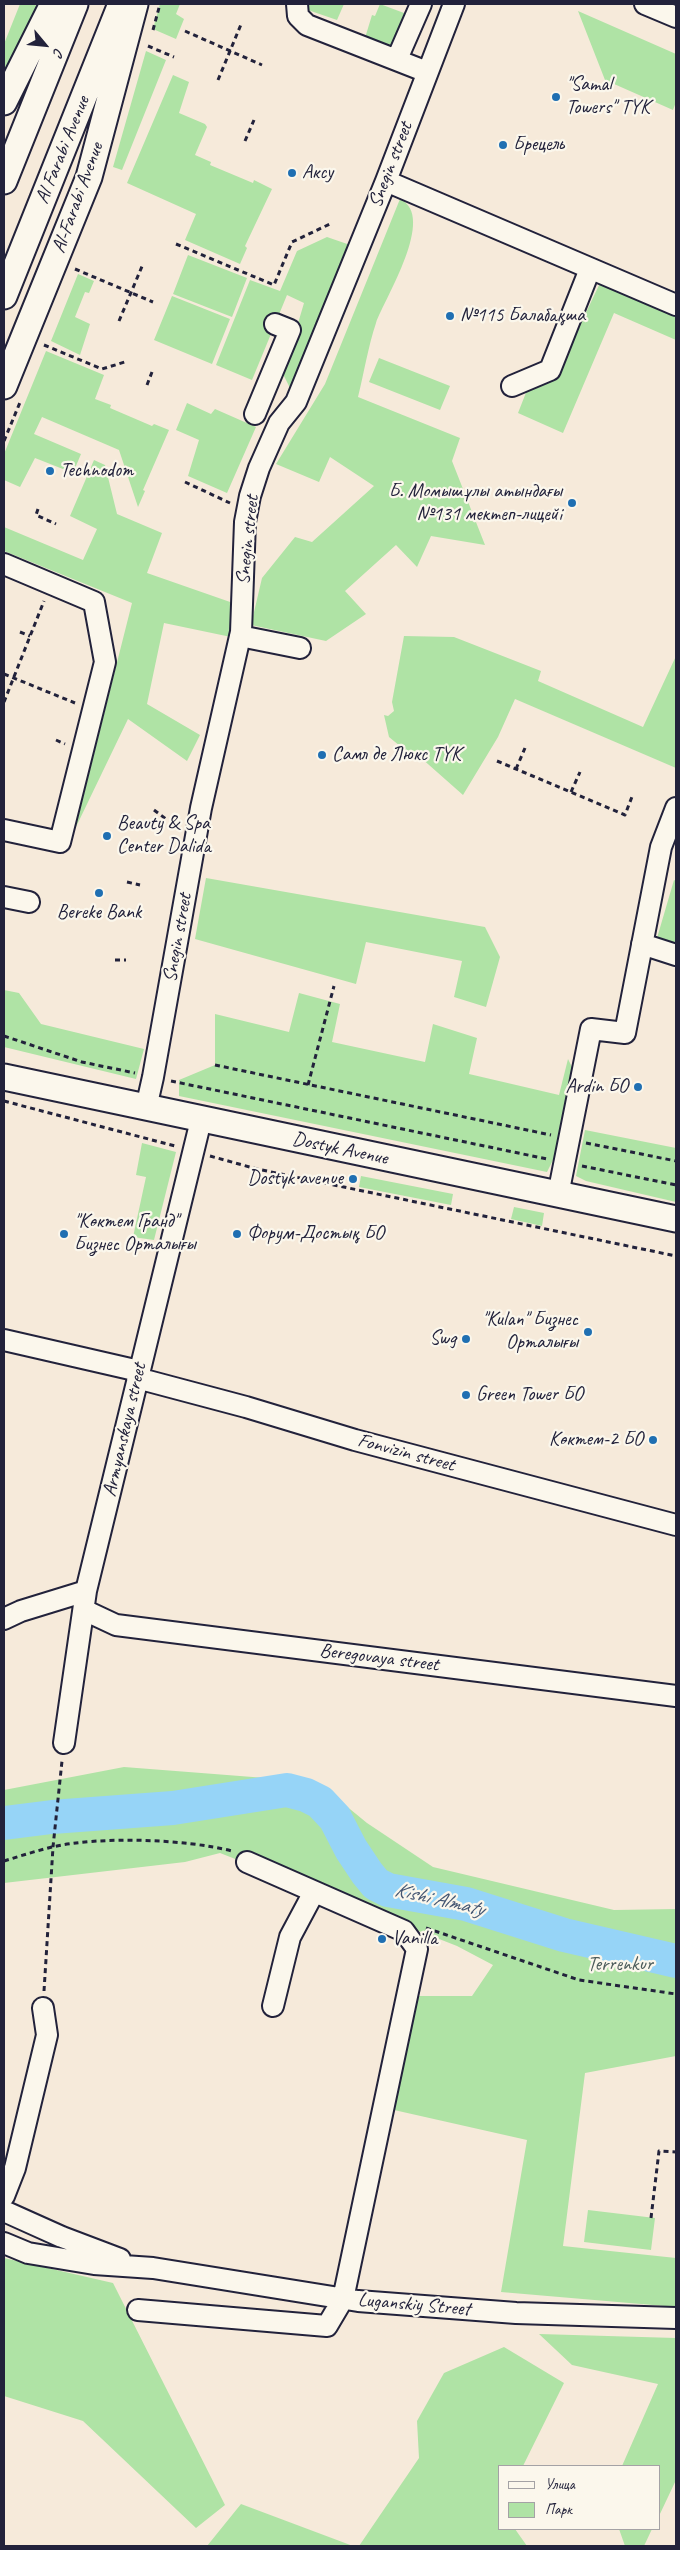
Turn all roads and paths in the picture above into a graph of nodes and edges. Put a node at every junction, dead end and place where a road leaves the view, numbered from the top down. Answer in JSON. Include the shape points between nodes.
{"nodes":[{"id":1,"x":53,"y":4,"type":"edge"},
{"id":2,"x":75,"y":4,"type":"edge"},
{"id":3,"x":121,"y":4,"type":"edge"},
{"id":4,"x":135,"y":4,"type":"edge"},
{"id":5,"x":297,"y":4,"type":"edge"},
{"id":6,"x":421,"y":4,"type":"edge"},
{"id":7,"x":454,"y":4,"type":"edge"},
{"id":8,"x":645,"y":4,"type":"edge"},
{"id":9,"x":676,"y":17,"type":"edge"},
{"id":10,"x":242,"y":22,"type":"dead end"},
{"id":11,"x":185,"y":32,"type":"dead end"},
{"id":12,"x":148,"y":46,"type":"dead end"},
{"id":13,"x":230,"y":51,"type":"junction"},
{"id":14,"x":174,"y":57,"type":"dead end"},
{"id":15,"x":397,"y":59,"type":"junction"},
{"id":16,"x":262,"y":65,"type":"dead end"},
{"id":17,"x":427,"y":72,"type":"junction"},
{"id":18,"x":218,"y":80,"type":"dead end"},
{"id":19,"x":4,"y":102,"type":"edge"},
{"id":20,"x":254,"y":120,"type":"dead end"},
{"id":21,"x":245,"y":141,"type":"dead end"},
{"id":22,"x":4,"y":181,"type":"edge"},
{"id":23,"x":386,"y":181,"type":"junction"},
{"id":24,"x":332,"y":223,"type":"dead end"},
{"id":25,"x":287,"y":240,"type":"dead end"},
{"id":26,"x":292,"y":242,"type":"junction"},
{"id":27,"x":176,"y":244,"type":"dead end"},
{"id":28,"x":143,"y":264,"type":"dead end"},
{"id":29,"x":74,"y":269,"type":"dead end"},
{"id":30,"x":590,"y":269,"type":"junction"},
{"id":31,"x":131,"y":292,"type":"junction"},
{"id":32,"x":4,"y":296,"type":"edge"},
{"id":33,"x":153,"y":302,"type":"dead end"},
{"id":34,"x":676,"y":305,"type":"edge"},
{"id":35,"x":119,"y":321,"type":"dead end"},
{"id":36,"x":275,"y":324,"type":"dead end"},
{"id":37,"x":43,"y":345,"type":"dead end"},
{"id":38,"x":128,"y":361,"type":"dead end"},
{"id":39,"x":152,"y":372,"type":"dead end"},
{"id":40,"x":146,"y":385,"type":"dead end"},
{"id":41,"x":4,"y":386,"type":"edge"},
{"id":42,"x":512,"y":386,"type":"dead end"},
{"id":43,"x":286,"y":391,"type":"dead end"},
{"id":44,"x":255,"y":414,"type":"dead end"},
{"id":45,"x":284,"y":417,"type":"junction"},
{"id":46,"x":185,"y":482,"type":"dead end"},
{"id":47,"x":232,"y":503,"type":"dead end"},
{"id":48,"x":38,"y":509,"type":"dead end"},
{"id":49,"x":56,"y":524,"type":"dead end"},
{"id":50,"x":4,"y":564,"type":"edge"},
{"id":51,"x":50,"y":584,"type":"junction"},
{"id":52,"x":20,"y":632,"type":"dead end"},
{"id":53,"x":30,"y":636,"type":"junction"},
{"id":54,"x":240,"y":636,"type":"junction"},
{"id":55,"x":300,"y":648,"type":"dead end"},
{"id":56,"x":4,"y":674,"type":"edge"},
{"id":57,"x":13,"y":678,"type":"junction"},
{"id":58,"x":4,"y":702,"type":"edge"},
{"id":59,"x":92,"y":710,"type":"junction"},
{"id":60,"x":525,"y":748,"type":"dead end"},
{"id":61,"x":497,"y":761,"type":"dead end"},
{"id":62,"x":516,"y":769,"type":"junction"},
{"id":63,"x":580,"y":772,"type":"dead end"},
{"id":64,"x":571,"y":792,"type":"junction"},
{"id":65,"x":634,"y":794,"type":"dead end"},
{"id":66,"x":676,"y":808,"type":"edge"},
{"id":67,"x":154,"y":810,"type":"dead end"},
{"id":68,"x":166,"y":820,"type":"dead end"},
{"id":69,"x":4,"y":830,"type":"edge"},
{"id":70,"x":127,"y":882,"type":"dead end"},
{"id":71,"x":140,"y":885,"type":"dead end"},
{"id":72,"x":4,"y":897,"type":"edge"},
{"id":73,"x":28,"y":902,"type":"dead end"},
{"id":74,"x":642,"y":944,"type":"junction"},
{"id":75,"x":676,"y":955,"type":"edge"},
{"id":76,"x":115,"y":960,"type":"dead end"},
{"id":77,"x":126,"y":960,"type":"dead end"},
{"id":78,"x":334,"y":986,"type":"dead end"},
{"id":79,"x":4,"y":1036,"type":"edge"},
{"id":80,"x":215,"y":1065,"type":"dead end"},
{"id":81,"x":136,"y":1074,"type":"dead end"},
{"id":82,"x":4,"y":1077,"type":"edge"},
{"id":83,"x":163,"y":1079,"type":"dead end"},
{"id":84,"x":308,"y":1085,"type":"junction"},
{"id":85,"x":4,"y":1101,"type":"edge"},
{"id":86,"x":146,"y":1108,"type":"junction"},
{"id":87,"x":201,"y":1120,"type":"junction"},
{"id":88,"x":568,"y":1139,"type":"junction"},
{"id":89,"x":194,"y":1151,"type":"junction"},
{"id":90,"x":676,"y":1161,"type":"edge"},
{"id":91,"x":563,"y":1163,"type":"junction"},
{"id":92,"x":676,"y":1185,"type":"edge"},
{"id":93,"x":558,"y":1195,"type":"junction"},
{"id":94,"x":676,"y":1219,"type":"edge"},
{"id":95,"x":676,"y":1256,"type":"edge"},
{"id":96,"x":4,"y":1340,"type":"edge"},
{"id":97,"x":138,"y":1374,"type":"junction"},
{"id":98,"x":676,"y":1525,"type":"edge"},
{"id":99,"x":86,"y":1590,"type":"junction"},
{"id":100,"x":84,"y":1610,"type":"junction"},
{"id":101,"x":4,"y":1619,"type":"edge"},
{"id":102,"x":676,"y":1696,"type":"edge"},
{"id":103,"x":64,"y":1743,"type":"joint"},
{"id":104,"x":246,"y":1862,"type":"dead end"},
{"id":105,"x":314,"y":1892,"type":"junction"},
{"id":106,"x":273,"y":2006,"type":"dead end"},
{"id":107,"x":43,"y":2008,"type":"joint"},
{"id":108,"x":676,"y":2152,"type":"edge"},
{"id":109,"x":4,"y":2196,"type":"edge"},
{"id":110,"x":4,"y":2211,"type":"edge"},
{"id":111,"x":650,"y":2218,"type":"dead end"},
{"id":112,"x":4,"y":2243,"type":"edge"},
{"id":113,"x":154,"y":2268,"type":"junction"},
{"id":114,"x":343,"y":2298,"type":"junction"},
{"id":115,"x":138,"y":2310,"type":"dead end"},
{"id":116,"x":676,"y":2318,"type":"edge"}],
"edges":[{"from":1,"to":19,"type":"main road"},
{"from":2,"to":22,"type":"main road"},
{"from":3,"to":32,"type":"main road","name":"Al Farabi Avenue"},
{"from":4,"to":41,"type":"main road","name":"Al-Farabi Avenue","via":[[89,178]]},
{"from":5,"to":15,"type":"street","via":[[298,16],[307,25]]},
{"from":6,"to":15,"type":"street"},
{"from":7,"to":17,"type":"street","name":"Snegin street"},
{"from":8,"to":9,"type":"street"},
{"from":10,"to":13,"type":"path"},
{"from":11,"to":13,"type":"path"},
{"from":12,"to":14,"type":"path"},
{"from":13,"to":16,"type":"path"},
{"from":13,"to":18,"type":"path"},
{"from":15,"to":17,"type":"street"},
{"from":17,"to":23,"type":"street","name":"Snegin street"},
{"from":20,"to":21,"type":"path"},
{"from":23,"to":30,"type":"street","via":[[427,207],[544,256]]},
{"from":23,"to":45,"type":"street","name":"Snegin street","via":[[296,402]]},
{"from":24,"to":26,"type":"path"},
{"from":25,"to":26,"type":"path"},
{"from":26,"to":27,"type":"path","via":[[274,284]]},
{"from":28,"to":31,"type":"path"},
{"from":29,"to":31,"type":"path"},
{"from":30,"to":34,"type":"street"},
{"from":30,"to":42,"type":"street","via":[[550,370]]},
{"from":31,"to":33,"type":"path"},
{"from":31,"to":35,"type":"path"},
{"from":36,"to":44,"type":"street","via":[[290,330]]},
{"from":37,"to":38,"type":"path","via":[[102,369]]},
{"from":39,"to":40,"type":"path"},
{"from":43,"to":45,"type":"street","via":[[278,406]]},
{"from":45,"to":54,"type":"street","name":"Snegin street","via":[[259,468],[250,496],[245,522]]},
{"from":46,"to":47,"type":"path"},
{"from":48,"to":49,"type":"path","via":[[36,515]]},
{"from":50,"to":51,"type":"street"},
{"from":51,"to":53,"type":"path"},
{"from":51,"to":59,"type":"street","via":[[94,602],[104,662]]},
{"from":52,"to":53,"type":"path"},
{"from":53,"to":57,"type":"path"},
{"from":54,"to":55,"type":"street"},
{"from":54,"to":86,"type":"street","name":"Snegin street","via":[[201,808]]},
{"from":56,"to":57,"type":"path"},
{"from":57,"to":58,"type":"path"},
{"from":57,"to":59,"type":"path"},
{"from":59,"to":69,"type":"street","via":[[60,842]]},
{"from":60,"to":62,"type":"path"},
{"from":61,"to":62,"type":"path"},
{"from":62,"to":64,"type":"path"},
{"from":63,"to":64,"type":"path"},
{"from":64,"to":65,"type":"path","via":[[625,815]]},
{"from":66,"to":74,"type":"street","via":[[660,847]]},
{"from":67,"to":68,"type":"path"},
{"from":70,"to":71,"type":"path"},
{"from":72,"to":73,"type":"street"},
{"from":74,"to":75,"type":"street"},
{"from":74,"to":88,"type":"street","via":[[625,1033],[591,1029]]},
{"from":76,"to":77,"type":"path"},
{"from":78,"to":84,"type":"path"},
{"from":79,"to":81,"type":"path","via":[[82,1062]]},
{"from":80,"to":84,"type":"path"},
{"from":82,"to":86,"type":"main road","name":"Dostyk Avenue"},
{"from":83,"to":91,"type":"path"},
{"from":84,"to":88,"type":"path"},
{"from":85,"to":89,"type":"path"},
{"from":86,"to":87,"type":"main road","name":"Dostyk Avenue"},
{"from":87,"to":89,"type":"street","name":"Armyanskaya street"},
{"from":87,"to":93,"type":"main road","name":"Dostyk Avenue"},
{"from":88,"to":90,"type":"path"},
{"from":88,"to":91,"type":"street"},
{"from":89,"to":95,"type":"path","via":[[257,1169]]},
{"from":89,"to":97,"type":"street","name":"Armyanskaya street"},
{"from":91,"to":92,"type":"path"},
{"from":91,"to":93,"type":"street"},
{"from":93,"to":94,"type":"main road","name":"Dostyk Avenue"},
{"from":96,"to":97,"type":"street","name":"Fonvizin street"},
{"from":97,"to":98,"type":"street","name":"Fonvizin street","via":[[355,1440]]},
{"from":97,"to":99,"type":"street","name":"Armyanskaya street"},
{"from":99,"to":100,"type":"street","name":"Armyanskaya street"},
{"from":99,"to":101,"type":"street"},
{"from":100,"to":102,"type":"street","name":"Beregovaya street","via":[[116,1625]]},
{"from":100,"to":103,"type":"street","name":"Armyanskaya street"},
{"from":103,"to":107,"type":"path","via":[[56,1804]]},
{"from":104,"to":105,"type":"street"},
{"from":105,"to":106,"type":"street","via":[[290,1937]]},
{"from":105,"to":114,"type":"street","via":[[404,1931],[417,1949]]},
{"from":107,"to":109,"type":"street","via":[[47,2035],[15,2168]]},
{"from":108,"to":111,"type":"path","via":[[659,2151]]},
{"from":110,"to":113,"type":"street","name":"Luganskiy Street","via":[[111,2256]]},
{"from":112,"to":113,"type":"street","name":"Luganskiy Street","via":[[28,2253],[75,2261]]},
{"from":113,"to":114,"type":"street","name":"Luganskiy Street"},
{"from":114,"to":115,"type":"street","via":[[327,2326]]},
{"from":114,"to":116,"type":"street","name":"Luganskiy Street","via":[[516,2313]]}]}
